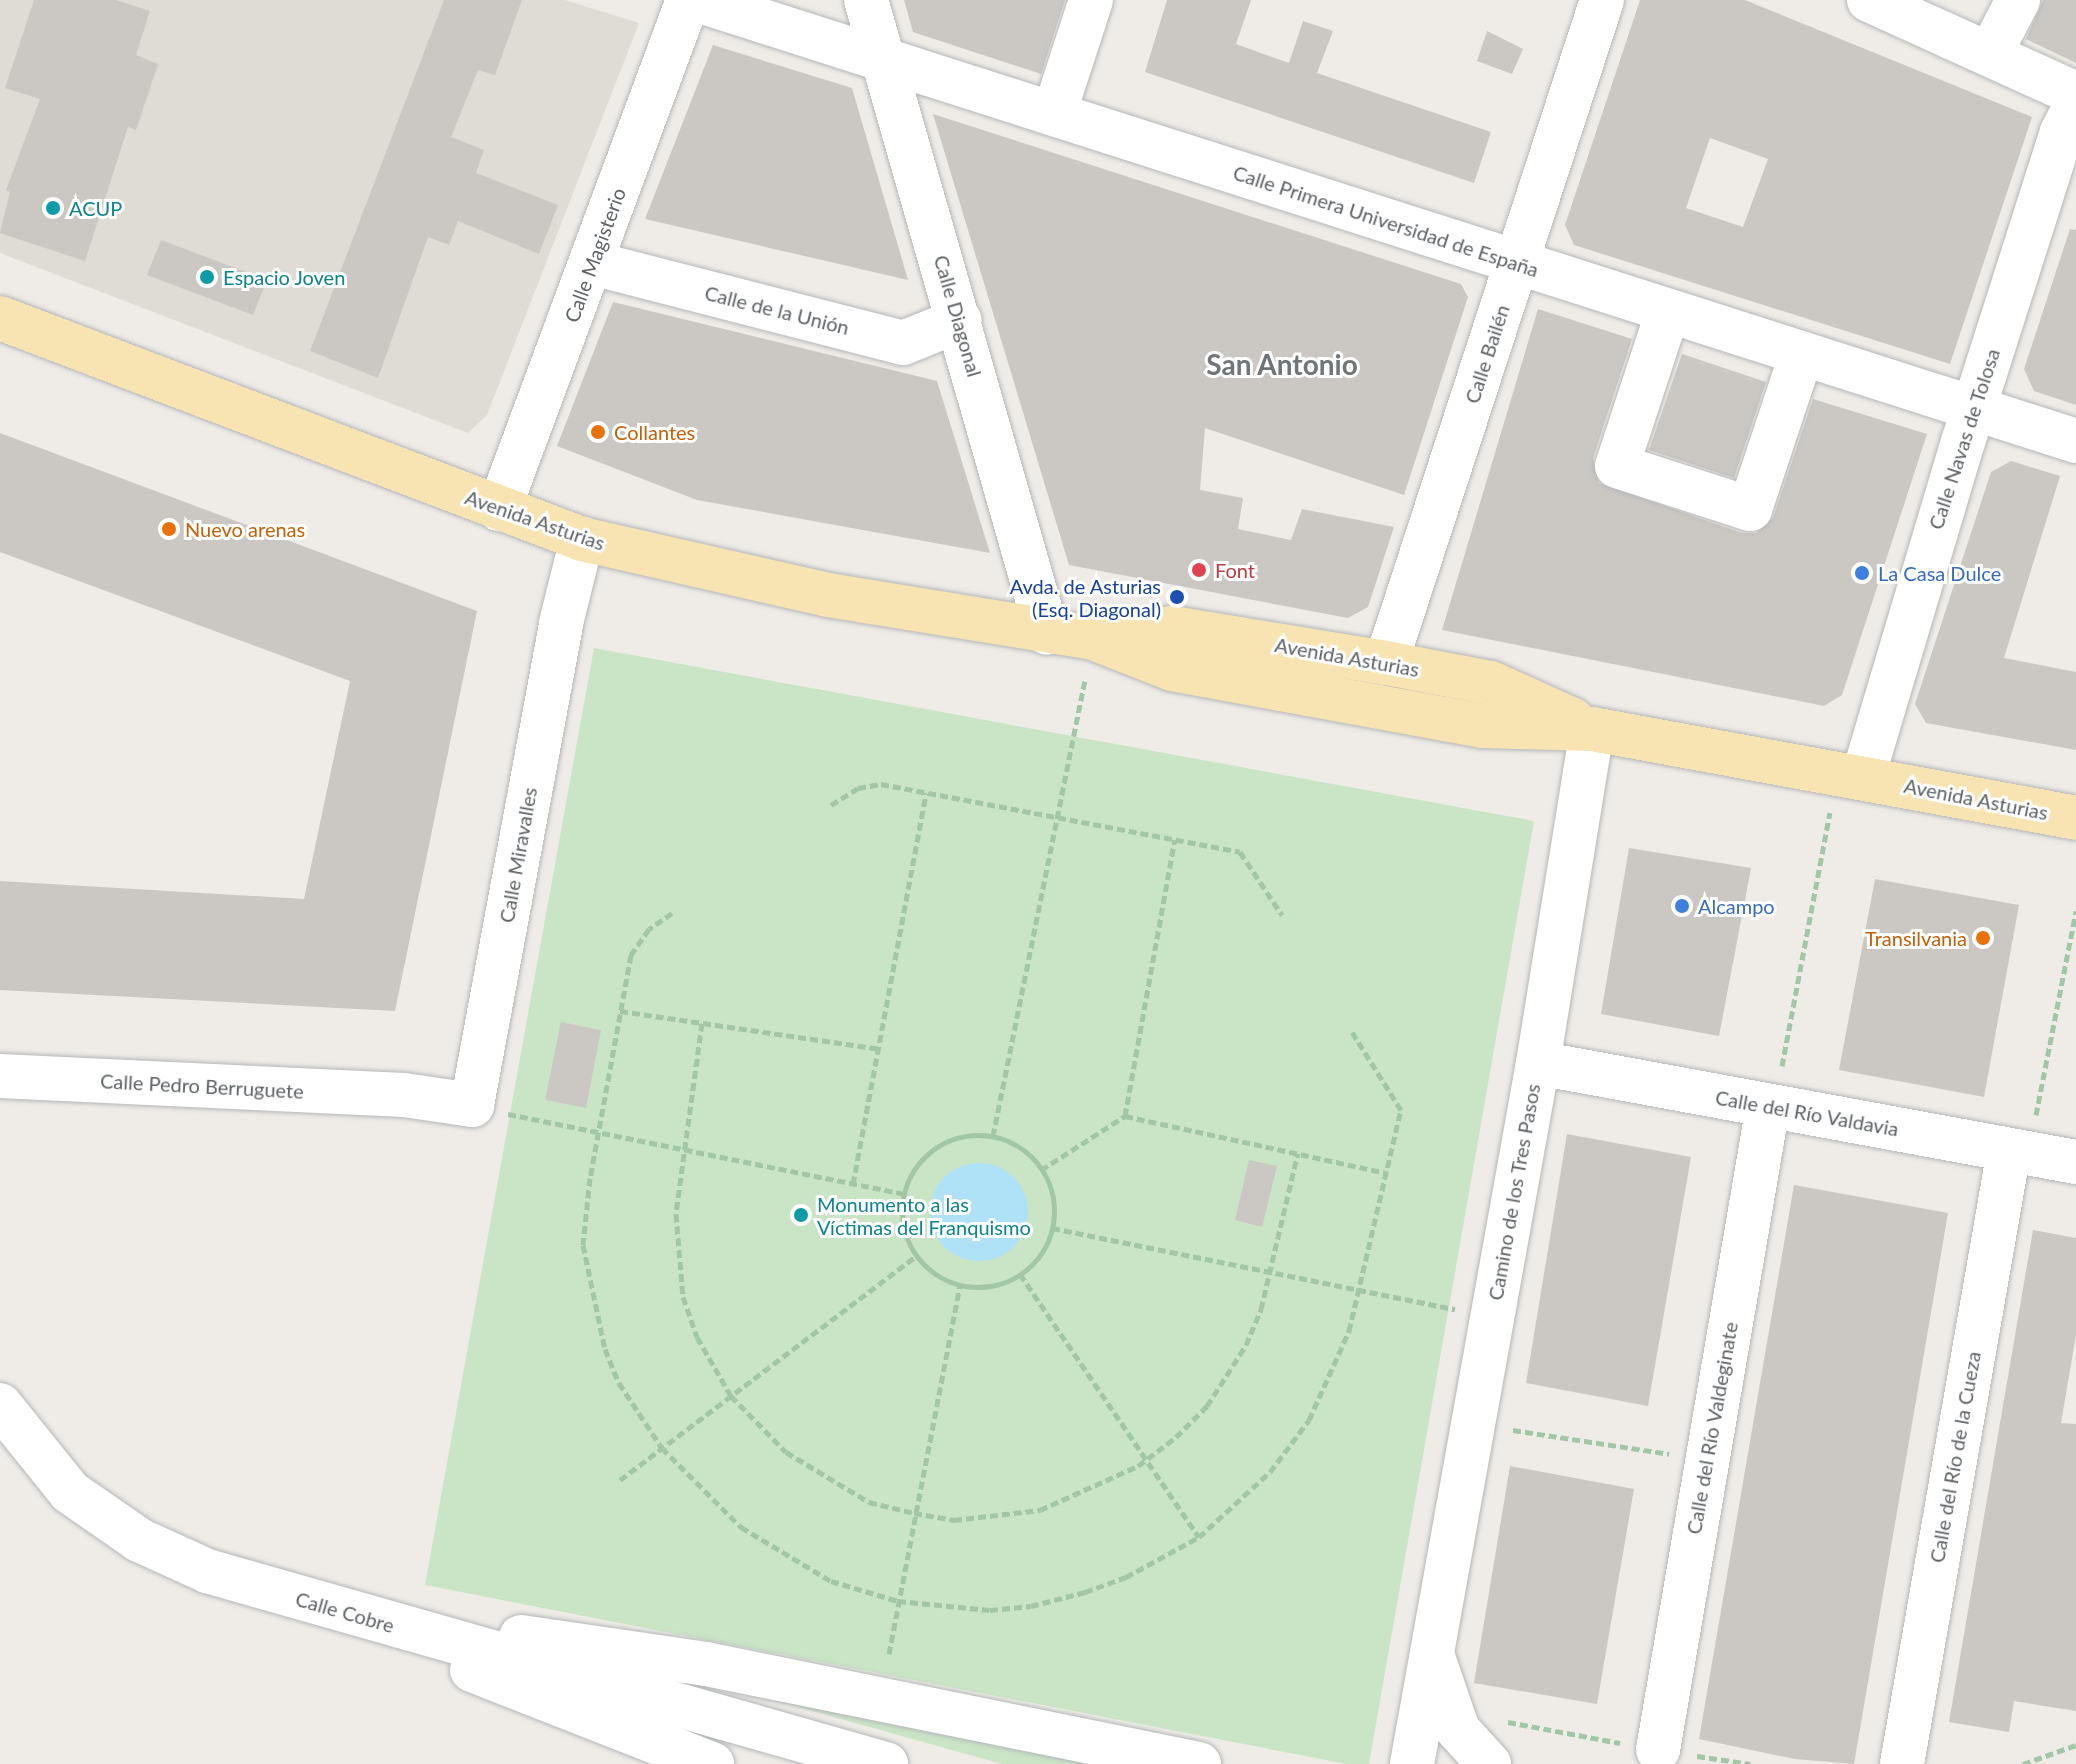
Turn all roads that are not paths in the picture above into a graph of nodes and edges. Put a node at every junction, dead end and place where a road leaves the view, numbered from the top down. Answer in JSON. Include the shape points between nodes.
{"nodes":[{"id":1,"x":688,"y":0,"type":"edge"},
{"id":2,"x":697,"y":0,"type":"edge"},
{"id":3,"x":866,"y":0,"type":"edge"},
{"id":4,"x":1091,"y":0,"type":"edge"},
{"id":5,"x":1602,"y":0,"type":"edge"},
{"id":6,"x":1869,"y":0,"type":"edge"},
{"id":7,"x":2018,"y":0,"type":"edge"},
{"id":8,"x":1990,"y":54,"type":"junction"},
{"id":9,"x":886,"y":60,"type":"junction"},
{"id":10,"x":2076,"y":94,"type":"edge"},
{"id":11,"x":2076,"y":104,"type":"edge"},
{"id":12,"x":1054,"y":114,"type":"junction"},
{"id":13,"x":1517,"y":262,"type":"junction"},
{"id":14,"x":592,"y":263,"type":"junction"},
{"id":15,"x":1668,"y":311,"type":"junction"},
{"id":16,"x":0,"y":318,"type":"edge"},
{"id":17,"x":960,"y":320,"type":"junction"},
{"id":18,"x":1802,"y":353,"type":"junction"},
{"id":19,"x":1974,"y":408,"type":"junction"},
{"id":20,"x":2076,"y":441,"type":"edge"},
{"id":21,"x":499,"y":509,"type":"junction"},
{"id":22,"x":582,"y":539,"type":"junction"},
{"id":23,"x":1047,"y":633,"type":"junction"},
{"id":24,"x":1093,"y":638,"type":"junction"},
{"id":25,"x":1386,"y":663,"type":"junction"},
{"id":26,"x":1592,"y":729,"type":"junction"},
{"id":27,"x":1850,"y":775,"type":"junction"},
{"id":28,"x":2076,"y":818,"type":"edge"},
{"id":29,"x":1538,"y":1063,"type":"junction"},
{"id":30,"x":0,"y":1076,"type":"edge"},
{"id":31,"x":404,"y":1095,"type":"joint"},
{"id":32,"x":1771,"y":1106,"type":"junction"},
{"id":33,"x":2019,"y":1152,"type":"junction"},
{"id":34,"x":2076,"y":1162,"type":"edge"},
{"id":35,"x":0,"y":1405,"type":"edge"},
{"id":36,"x":338,"y":1610,"type":"junction"},
{"id":37,"x":1432,"y":1654,"type":"junction"},
{"id":38,"x":1658,"y":1750,"type":"road end"},
{"id":39,"x":712,"y":1764,"type":"edge"},
{"id":40,"x":886,"y":1764,"type":"edge"},
{"id":41,"x":1199,"y":1764,"type":"edge"},
{"id":42,"x":1412,"y":1764,"type":"edge"},
{"id":43,"x":1489,"y":1764,"type":"edge"},
{"id":44,"x":1902,"y":1764,"type":"edge"}],
"edges":[{"from":1,"to":14,"type":"street","name":"Calle Magisterio"},
{"from":2,"to":9,"type":"street","name":"Calle Primera Universidad de España"},
{"from":3,"to":9,"type":"street","name":"Calle Diagonal"},
{"from":4,"to":12,"type":"street"},
{"from":5,"to":13,"type":"street","name":"Calle Bailén"},
{"from":6,"to":8,"type":"street"},
{"from":7,"to":8,"type":"street"},
{"from":8,"to":10,"type":"street"},
{"from":9,"to":12,"type":"street","name":"Calle Primera Universidad de España"},
{"from":9,"to":17,"type":"street","name":"Calle Diagonal"},
{"from":11,"to":19,"type":"street","name":"Calle Navas de Tolosa","via":[[2062,132]]},
{"from":12,"to":13,"type":"street","name":"Calle Primera Universidad de España"},
{"from":13,"to":15,"type":"street","name":"Calle Primera Universidad de España"},
{"from":13,"to":25,"type":"street","name":"Calle Bailén"},
{"from":14,"to":17,"type":"street","name":"Calle de la Unión","via":[[903,343]]},
{"from":14,"to":21,"type":"street","name":"Calle Magisterio"},
{"from":15,"to":18,"type":"street","name":"Calle Primera Universidad de España"},
{"from":15,"to":18,"type":"street","via":[[1617,466],[1750,509]]},
{"from":16,"to":21,"type":"main road","name":"Avenida Asturias"},
{"from":17,"to":23,"type":"street","name":"Calle Diagonal"},
{"from":18,"to":19,"type":"street","name":"Calle Primera Universidad de España"},
{"from":19,"to":20,"type":"street","name":"Calle Primera Universidad de España"},
{"from":19,"to":27,"type":"street","name":"Calle Navas de Tolosa"},
{"from":21,"to":22,"type":"main road","name":"Avenida Asturias"},
{"from":22,"to":23,"type":"main road","name":"Avenida Asturias","via":[[828,595]]},
{"from":22,"to":31,"type":"street","name":"Calle Miravalles","via":[[561,623],[472,1105]]},
{"from":23,"to":24,"type":"main road","name":"Avenida Asturias"},
{"from":24,"to":25,"type":"main road","name":"Avenida Asturias","via":[[1172,628]]},
{"from":24,"to":26,"type":"main road","name":"Avenida Asturias","via":[[1172,669],[1455,721]]},
{"from":25,"to":26,"type":"main road","name":"Avenida Asturias","via":[[1491,683]]},
{"from":26,"to":27,"type":"main road","name":"Avenida Asturias"},
{"from":26,"to":29,"type":"street","name":"Camino de los Tres Pasos"},
{"from":27,"to":28,"type":"main road","name":"Avenida Asturias"},
{"from":29,"to":32,"type":"street","name":"Calle del Río Valdavia"},
{"from":29,"to":37,"type":"street","name":"Camino de los Tres Pasos"},
{"from":30,"to":31,"type":"street","name":"Calle Pedro Berruguete"},
{"from":32,"to":33,"type":"street","name":"Calle del Río Valdavia"},
{"from":32,"to":38,"type":"street","name":"Calle del Río Valdeginate"},
{"from":33,"to":34,"type":"street","name":"Calle del Río Valdavia"},
{"from":33,"to":44,"type":"street","name":"Calle del Río de la Cueza"},
{"from":35,"to":36,"type":"street","name":"Calle Cobre","via":[[70,1492],[139,1540],[207,1571]]},
{"from":36,"to":39,"type":"street","via":[[539,1701]]},
{"from":36,"to":40,"type":"street","name":"Calle Cobre"},
{"from":36,"to":41,"type":"street","via":[[706,1664]]},
{"from":37,"to":42,"type":"street","name":"Camino de los Tres Pasos"},
{"from":37,"to":43,"type":"street","name":"Camino de los Tres Pasos","via":[[1458,1730]]}]}
